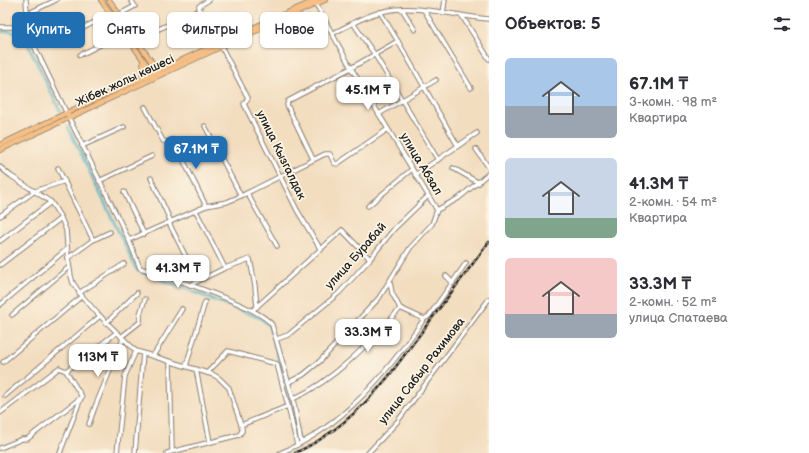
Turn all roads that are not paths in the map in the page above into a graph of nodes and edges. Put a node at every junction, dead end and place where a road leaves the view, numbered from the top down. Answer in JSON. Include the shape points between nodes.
{"nodes":[{"id":1,"x":26,"y":0,"type":"edge"},
{"id":2,"x":56,"y":0,"type":"edge"},
{"id":3,"x":100,"y":0,"type":"edge"},
{"id":4,"x":109,"y":0,"type":"edge"},
{"id":5,"x":131,"y":0,"type":"edge"},
{"id":6,"x":208,"y":0,"type":"edge"},
{"id":7,"x":324,"y":0,"type":"edge"},
{"id":8,"x":445,"y":0,"type":"edge"},
{"id":9,"x":316,"y":2,"type":"edge"},
{"id":10,"x":402,"y":9,"type":"junction"},
{"id":11,"x":200,"y":10,"type":"joint"},
{"id":12,"x":424,"y":10,"type":"junction"},
{"id":13,"x":27,"y":12,"type":"edge"},
{"id":14,"x":31,"y":12,"type":"edge"},
{"id":15,"x":109,"y":12,"type":"edge"},
{"id":16,"x":118,"y":12,"type":"edge"},
{"id":17,"x":124,"y":12,"type":"edge"},
{"id":18,"x":380,"y":12,"type":"junction"},
{"id":19,"x":443,"y":13,"type":"junction"},
{"id":20,"x":489,"y":15,"type":"edge"},
{"id":21,"x":462,"y":16,"type":"junction"},
{"id":22,"x":483,"y":18,"type":"junction"},
{"id":23,"x":489,"y":19,"type":"edge"},
{"id":24,"x":353,"y":23,"type":"junction"},
{"id":25,"x":0,"y":27,"type":"edge"},
{"id":26,"x":12,"y":27,"type":"edge"},
{"id":27,"x":159,"y":29,"type":"edge"},
{"id":28,"x":252,"y":30,"type":"edge"},
{"id":29,"x":415,"y":30,"type":"dead end"},
{"id":30,"x":332,"y":34,"type":"junction"},
{"id":31,"x":398,"y":41,"type":"junction"},
{"id":32,"x":35,"y":48,"type":"edge"},
{"id":33,"x":94,"y":48,"type":"edge"},
{"id":34,"x":135,"y":48,"type":"edge"},
{"id":35,"x":143,"y":48,"type":"edge"},
{"id":36,"x":212,"y":48,"type":"edge"},
{"id":37,"x":213,"y":48,"type":"edge"},
{"id":38,"x":221,"y":48,"type":"edge"},
{"id":39,"x":80,"y":55,"type":"dead end"},
{"id":40,"x":374,"y":55,"type":"junction"},
{"id":41,"x":489,"y":59,"type":"edge"},
{"id":42,"x":143,"y":60,"type":"junction"},
{"id":43,"x":153,"y":62,"type":"junction"},
{"id":44,"x":167,"y":67,"type":"junction"},
{"id":45,"x":351,"y":68,"type":"junction"},
{"id":46,"x":160,"y":73,"type":"junction"},
{"id":47,"x":154,"y":76,"type":"junction"},
{"id":48,"x":141,"y":79,"type":"junction"},
{"id":49,"x":436,"y":80,"type":"dead end"},
{"id":50,"x":423,"y":87,"type":"junction"},
{"id":51,"x":472,"y":88,"type":"dead end"},
{"id":52,"x":402,"y":100,"type":"junction"},
{"id":53,"x":144,"y":107,"type":"dead end"},
{"id":54,"x":379,"y":114,"type":"junction"},
{"id":55,"x":68,"y":116,"type":"junction"},
{"id":56,"x":205,"y":126,"type":"dead end"},
{"id":57,"x":124,"y":127,"type":"dead end"},
{"id":58,"x":388,"y":128,"type":"junction"},
{"id":59,"x":477,"y":133,"type":"dead end"},
{"id":60,"x":0,"y":145,"type":"edge"},
{"id":61,"x":82,"y":146,"type":"junction"},
{"id":62,"x":458,"y":146,"type":"junction"},
{"id":63,"x":476,"y":149,"type":"dead end"},
{"id":64,"x":0,"y":150,"type":"edge"},
{"id":65,"x":152,"y":156,"type":"dead end"},
{"id":66,"x":313,"y":160,"type":"junction"},
{"id":67,"x":438,"y":160,"type":"junction"},
{"id":68,"x":0,"y":167,"type":"edge"},
{"id":69,"x":58,"y":168,"type":"dead end"},
{"id":70,"x":453,"y":168,"type":"dead end"},
{"id":71,"x":489,"y":168,"type":"edge"},
{"id":72,"x":412,"y":169,"type":"junction"},
{"id":73,"x":489,"y":173,"type":"edge"},
{"id":74,"x":415,"y":175,"type":"junction"},
{"id":75,"x":280,"y":176,"type":"junction"},
{"id":76,"x":151,"y":178,"type":"dead end"},
{"id":77,"x":65,"y":181,"type":"junction"},
{"id":78,"x":99,"y":181,"type":"junction"},
{"id":79,"x":479,"y":182,"type":"junction"},
{"id":80,"x":36,"y":191,"type":"junction"},
{"id":81,"x":124,"y":192,"type":"dead end"},
{"id":82,"x":247,"y":193,"type":"junction"},
{"id":83,"x":241,"y":196,"type":"junction"},
{"id":84,"x":428,"y":196,"type":"junction"},
{"id":85,"x":51,"y":202,"type":"junction"},
{"id":86,"x":206,"y":206,"type":"junction"},
{"id":87,"x":368,"y":206,"type":"dead end"},
{"id":88,"x":437,"y":210,"type":"junction"},
{"id":89,"x":196,"y":211,"type":"junction"},
{"id":90,"x":0,"y":216,"type":"edge"},
{"id":91,"x":61,"y":218,"type":"junction"},
{"id":92,"x":170,"y":222,"type":"junction"},
{"id":93,"x":110,"y":232,"type":"dead end"},
{"id":94,"x":144,"y":234,"type":"junction"},
{"id":95,"x":93,"y":240,"type":"junction"},
{"id":96,"x":129,"y":240,"type":"junction"},
{"id":97,"x":0,"y":241,"type":"edge"},
{"id":98,"x":277,"y":246,"type":"dead end"},
{"id":99,"x":67,"y":248,"type":"junction"},
{"id":100,"x":320,"y":250,"type":"junction"},
{"id":101,"x":68,"y":258,"type":"junction"},
{"id":102,"x":370,"y":259,"type":"junction"},
{"id":103,"x":466,"y":263,"type":"dead end"},
{"id":104,"x":124,"y":264,"type":"dead end"},
{"id":105,"x":0,"y":265,"type":"edge"},
{"id":106,"x":69,"y":267,"type":"junction"},
{"id":107,"x":225,"y":268,"type":"junction"},
{"id":108,"x":446,"y":276,"type":"dead end"},
{"id":109,"x":198,"y":281,"type":"junction"},
{"id":110,"x":390,"y":282,"type":"junction"},
{"id":111,"x":453,"y":283,"type":"junction"},
{"id":112,"x":190,"y":285,"type":"junction"},
{"id":113,"x":137,"y":293,"type":"dead end"},
{"id":114,"x":81,"y":295,"type":"junction"},
{"id":115,"x":145,"y":299,"type":"dead end"},
{"id":116,"x":489,"y":299,"type":"edge"},
{"id":117,"x":205,"y":302,"type":"dead end"},
{"id":118,"x":0,"y":305,"type":"edge"},
{"id":119,"x":257,"y":307,"type":"junction"},
{"id":120,"x":400,"y":308,"type":"junction"},
{"id":121,"x":182,"y":309,"type":"dead end"},
{"id":122,"x":253,"y":310,"type":"junction"},
{"id":123,"x":12,"y":315,"type":"dead end"},
{"id":124,"x":100,"y":316,"type":"junction"},
{"id":125,"x":424,"y":319,"type":"junction"},
{"id":126,"x":106,"y":323,"type":"junction"},
{"id":127,"x":116,"y":333,"type":"junction"},
{"id":128,"x":122,"y":338,"type":"junction"},
{"id":129,"x":276,"y":339,"type":"junction"},
{"id":130,"x":136,"y":351,"type":"junction"},
{"id":131,"x":143,"y":353,"type":"junction"},
{"id":132,"x":153,"y":356,"type":"junction"},
{"id":133,"x":170,"y":361,"type":"junction"},
{"id":134,"x":3,"y":362,"type":"dead end"},
{"id":135,"x":186,"y":366,"type":"junction"},
{"id":136,"x":196,"y":369,"type":"junction"},
{"id":137,"x":66,"y":371,"type":"junction"},
{"id":138,"x":207,"y":373,"type":"junction"},
{"id":139,"x":289,"y":382,"type":"junction"},
{"id":140,"x":5,"y":396,"type":"dead end"},
{"id":141,"x":82,"y":397,"type":"junction"},
{"id":142,"x":293,"y":399,"type":"junction"},
{"id":143,"x":288,"y":406,"type":"junction"},
{"id":144,"x":0,"y":413,"type":"edge"},
{"id":145,"x":89,"y":424,"type":"dead end"},
{"id":146,"x":241,"y":425,"type":"junction"},
{"id":147,"x":210,"y":442,"type":"junction"},
{"id":148,"x":301,"y":442,"type":"junction"},
{"id":149,"x":296,"y":445,"type":"junction"},
{"id":150,"x":0,"y":448,"type":"edge"},
{"id":151,"x":172,"y":452,"type":"junction"},
{"id":152,"x":60,"y":453,"type":"edge"},
{"id":153,"x":118,"y":453,"type":"edge"},
{"id":154,"x":135,"y":453,"type":"edge"},
{"id":155,"x":167,"y":453,"type":"edge"},
{"id":156,"x":280,"y":453,"type":"edge"},
{"id":157,"x":368,"y":453,"type":"edge"}],
"edges":[{"from":1,"to":13,"type":"street"},
{"from":2,"to":14,"type":"street"},
{"from":3,"to":15,"type":"main road"},
{"from":4,"to":16,"type":"main road"},
{"from":5,"to":17,"type":"street","via":[[135,6]]},
{"from":6,"to":11,"type":"street","via":[[199,6]]},
{"from":7,"to":9,"type":"main road","name":"Жібек жолы көшесі"},
{"from":8,"to":19,"type":"street"},
{"from":9,"to":28,"type":"main road","name":"Жібек жолы көшесі"},
{"from":9,"to":30,"type":"street","name":"улица Абзал"},
{"from":10,"to":12,"type":"street"},
{"from":10,"to":18,"type":"street"},
{"from":10,"to":29,"type":"street"},
{"from":11,"to":27,"type":"street"},
{"from":12,"to":19,"type":"street"},
{"from":12,"to":51,"type":"street"},
{"from":18,"to":24,"type":"street"},
{"from":18,"to":31,"type":"street"},
{"from":19,"to":21,"type":"street"},
{"from":20,"to":22,"type":"street"},
{"from":21,"to":22,"type":"street"},
{"from":21,"to":41,"type":"street"},
{"from":22,"to":23,"type":"street"},
{"from":24,"to":30,"type":"street"},
{"from":24,"to":40,"type":"street"},
{"from":25,"to":26,"type":"street"},
{"from":30,"to":45,"type":"street","name":"улица Абзал"},
{"from":31,"to":40,"type":"street"},
{"from":31,"to":50,"type":"street"},
{"from":32,"to":55,"type":"street"},
{"from":33,"to":39,"type":"street"},
{"from":34,"to":42,"type":"main road"},
{"from":35,"to":43,"type":"main road"},
{"from":36,"to":44,"type":"main road","name":"Жібек жолы көшесі"},
{"from":37,"to":46,"type":"main road","name":"Жібек жолы көшесі"},
{"from":38,"to":75,"type":"street","name":"улица Кызгалдак","via":[[248,98],[244,104]]},
{"from":40,"to":45,"type":"street"},
{"from":40,"to":52,"type":"street"},
{"from":42,"to":47,"type":"main road"},
{"from":42,"to":48,"type":"main road","via":[[144,70]]},
{"from":43,"to":44,"type":"main road"},
{"from":43,"to":46,"type":"main road"},
{"from":44,"to":46,"type":"main road","name":"Жібек жолы көшесі"},
{"from":45,"to":54,"type":"street","name":"улица Абзал"},
{"from":45,"to":66,"type":"street","via":[[287,103]]},
{"from":46,"to":47,"type":"main road","name":"Жібек жолы көшесі"},
{"from":47,"to":48,"type":"main road","name":"Жібек жолы көшесі"},
{"from":47,"to":55,"type":"main road","name":"Жібек жолы көшесі"},
{"from":48,"to":55,"type":"main road","name":"Жібек жолы көшесі"},
{"from":49,"to":50,"type":"street"},
{"from":50,"to":52,"type":"street"},
{"from":50,"to":62,"type":"street"},
{"from":52,"to":54,"type":"street"},
{"from":52,"to":67,"type":"street"},
{"from":53,"to":86,"type":"street","via":[[161,138],[166,142],[174,141]]},
{"from":54,"to":58,"type":"street","name":"улица Абзал"},
{"from":55,"to":60,"type":"main road","name":"Жібек жолы көшесі"},
{"from":55,"to":61,"type":"street"},
{"from":55,"to":64,"type":"main road","name":"Жібек жолы көшесі"},
{"from":56,"to":83,"type":"street"},
{"from":57,"to":61,"type":"street"},
{"from":58,"to":66,"type":"street","via":[[337,164],[330,154]]},
{"from":58,"to":72,"type":"street","name":"улица Абзал"},
{"from":59,"to":62,"type":"street"},
{"from":61,"to":78,"type":"street"},
{"from":62,"to":67,"type":"street"},
{"from":63,"to":71,"type":"street"},
{"from":65,"to":78,"type":"street"},
{"from":66,"to":75,"type":"street"},
{"from":67,"to":74,"type":"street"},
{"from":68,"to":80,"type":"street"},
{"from":69,"to":77,"type":"street"},
{"from":70,"to":79,"type":"street"},
{"from":72,"to":74,"type":"street","name":"улица Абзал"},
{"from":72,"to":87,"type":"street"},
{"from":73,"to":79,"type":"street"},
{"from":74,"to":84,"type":"street","name":"улица Абзал"},
{"from":75,"to":82,"type":"street"},
{"from":75,"to":100,"type":"street","name":"улица Кызгалдак"},
{"from":76,"to":92,"type":"street"},
{"from":77,"to":80,"type":"street"},
{"from":77,"to":95,"type":"street"},
{"from":78,"to":96,"type":"street"},
{"from":79,"to":88,"type":"street","via":[[459,198]]},
{"from":80,"to":85,"type":"street"},
{"from":80,"to":90,"type":"street"},
{"from":81,"to":94,"type":"street"},
{"from":82,"to":83,"type":"street"},
{"from":82,"to":98,"type":"street"},
{"from":83,"to":86,"type":"street"},
{"from":84,"to":88,"type":"street","name":"улица Абзал"},
{"from":84,"to":102,"type":"street","name":"улица Бурабай","via":[[394,229]]},
{"from":85,"to":91,"type":"street"},
{"from":85,"to":97,"type":"street"},
{"from":86,"to":89,"type":"street"},
{"from":88,"to":110,"type":"street","via":[[432,224],[410,248]]},
{"from":89,"to":92,"type":"street"},
{"from":89,"to":107,"type":"street"},
{"from":91,"to":99,"type":"street","via":[[66,230]]},
{"from":91,"to":105,"type":"street"},
{"from":92,"to":94,"type":"street"},
{"from":92,"to":109,"type":"street"},
{"from":93,"to":95,"type":"street"},
{"from":94,"to":96,"type":"street"},
{"from":95,"to":101,"type":"street"},
{"from":96,"to":112,"type":"street","via":[[140,268]]},
{"from":99,"to":101,"type":"street"},
{"from":99,"to":118,"type":"street"},
{"from":100,"to":102,"type":"street","via":[[342,230]]},
{"from":100,"to":119,"type":"street"},
{"from":101,"to":106,"type":"street"},
{"from":102,"to":129,"type":"street","name":"улица Бурабай","via":[[339,293],[288,335]]},
{"from":103,"to":111,"type":"street"},
{"from":104,"to":114,"type":"street"},
{"from":106,"to":114,"type":"street","via":[[70,276]]},
{"from":106,"to":123,"type":"street"},
{"from":107,"to":109,"type":"street"},
{"from":107,"to":119,"type":"street","via":[[250,259],[256,286]]},
{"from":108,"to":111,"type":"street"},
{"from":109,"to":112,"type":"street"},
{"from":110,"to":120,"type":"street","via":[[392,293]]},
{"from":110,"to":139,"type":"street","via":[[361,319],[319,362]]},
{"from":111,"to":125,"type":"street","via":[[429,316]]},
{"from":112,"to":122,"type":"street"},
{"from":113,"to":126,"type":"street"},
{"from":114,"to":124,"type":"street"},
{"from":114,"to":134,"type":"street"},
{"from":115,"to":128,"type":"street","via":[[140,322]]},
{"from":116,"to":157,"type":"street","name":"улица Сабыр Рахимова","via":[[397,422]]},
{"from":117,"to":135,"type":"street"},
{"from":119,"to":122,"type":"street"},
{"from":120,"to":125,"type":"street"},
{"from":120,"to":142,"type":"street","via":[[375,337],[329,378]]},
{"from":121,"to":132,"type":"street"},
{"from":122,"to":129,"type":"street","via":[[269,320]]},
{"from":124,"to":126,"type":"street"},
{"from":124,"to":140,"type":"street"},
{"from":125,"to":148,"type":"street","via":[[389,367],[368,390],[329,425]]},
{"from":126,"to":127,"type":"street"},
{"from":127,"to":128,"type":"street"},
{"from":127,"to":137,"type":"street"},
{"from":128,"to":130,"type":"street"},
{"from":128,"to":145,"type":"street"},
{"from":129,"to":139,"type":"street"},
{"from":130,"to":131,"type":"street"},
{"from":130,"to":153,"type":"street","via":[[125,376]]},
{"from":131,"to":132,"type":"street"},
{"from":131,"to":154,"type":"street"},
{"from":132,"to":133,"type":"street"},
{"from":133,"to":135,"type":"street"},
{"from":133,"to":151,"type":"street"},
{"from":135,"to":136,"type":"street"},
{"from":136,"to":138,"type":"street"},
{"from":136,"to":147,"type":"street"},
{"from":137,"to":141,"type":"street"},
{"from":137,"to":144,"type":"street","via":[[59,368]]},
{"from":138,"to":143,"type":"street","via":[[228,351],[277,364]]},
{"from":138,"to":146,"type":"street","via":[[214,375],[229,388]]},
{"from":139,"to":142,"type":"street"},
{"from":141,"to":150,"type":"street","via":[[27,439]]},
{"from":141,"to":152,"type":"street"},
{"from":142,"to":148,"type":"street"},
{"from":143,"to":146,"type":"street"},
{"from":143,"to":149,"type":"street"},
{"from":146,"to":147,"type":"street","via":[[242,432],[239,435]]},
{"from":147,"to":151,"type":"street"},
{"from":148,"to":149,"type":"street"},
{"from":149,"to":156,"type":"street"},
{"from":151,"to":155,"type":"street"}]}
